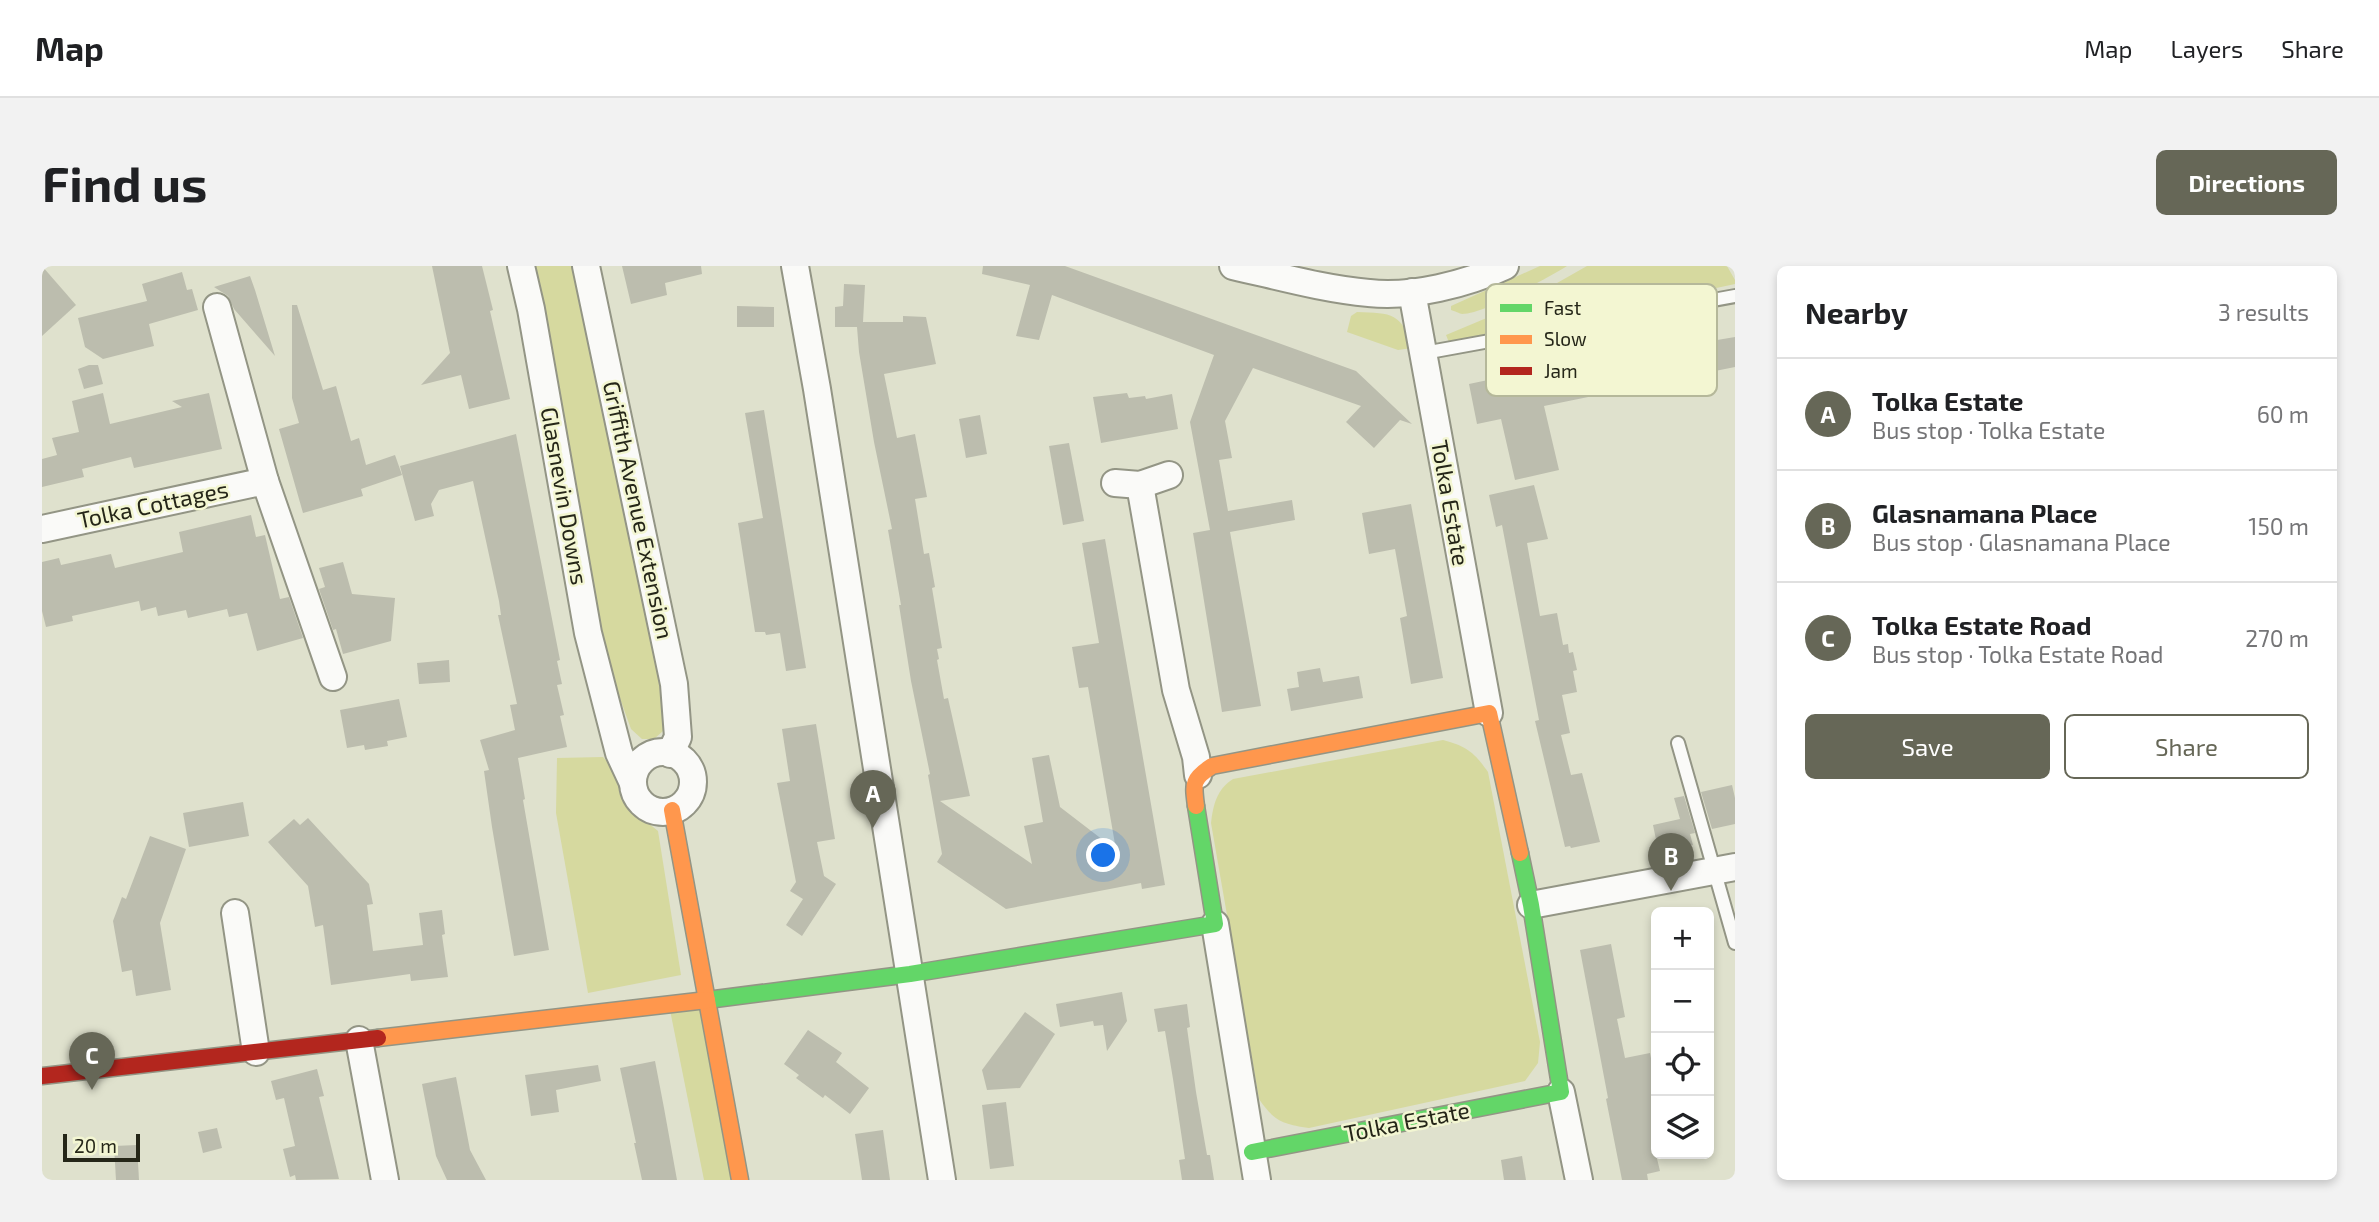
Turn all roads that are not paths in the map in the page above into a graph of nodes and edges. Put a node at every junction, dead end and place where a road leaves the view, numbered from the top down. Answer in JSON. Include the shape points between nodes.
{"nodes":[{"id":1,"x":521,"y":266,"type":"edge"},
{"id":2,"x":586,"y":266,"type":"edge"},
{"id":3,"x":795,"y":266,"type":"edge"},
{"id":4,"x":1233,"y":266,"type":"edge"},
{"id":5,"x":1504,"y":266,"type":"edge"},
{"id":6,"x":1315,"y":275,"type":"edge"},
{"id":7,"x":1412,"y":292,"type":"junction"},
{"id":8,"x":1735,"y":296,"type":"edge"},
{"id":9,"x":1717,"y":299,"type":"edge"},
{"id":10,"x":217,"y":307,"type":"dead end"},
{"id":11,"x":1486,"y":342,"type":"edge"},
{"id":12,"x":1424,"y":353,"type":"junction"},
{"id":13,"x":1169,"y":475,"type":"dead end"},
{"id":14,"x":265,"y":481,"type":"junction"},
{"id":15,"x":42,"y":529,"type":"edge"},
{"id":16,"x":333,"y":677,"type":"dead end"},
{"id":17,"x":1489,"y":713,"type":"junction"},
{"id":18,"x":611,"y":724,"type":"junction"},
{"id":19,"x":1678,"y":743,"type":"dead end"},
{"id":20,"x":661,"y":754,"type":"junction"},
{"id":21,"x":1198,"y":775,"type":"junction"},
{"id":22,"x":633,"y":783,"type":"junction"},
{"id":23,"x":673,"y":810,"type":"junction"},
{"id":24,"x":1724,"y":869,"type":"edge"},
{"id":25,"x":1531,"y":905,"type":"junction"},
{"id":26,"x":235,"y":914,"type":"dead end"},
{"id":27,"x":1214,"y":924,"type":"junction"},
{"id":28,"x":1735,"y":943,"type":"edge"},
{"id":29,"x":910,"y":974,"type":"junction"},
{"id":30,"x":707,"y":1000,"type":"junction"},
{"id":31,"x":359,"y":1040,"type":"junction"},
{"id":32,"x":256,"y":1052,"type":"junction"},
{"id":33,"x":42,"y":1076,"type":"edge"},
{"id":34,"x":1561,"y":1093,"type":"junction"},
{"id":35,"x":1252,"y":1152,"type":"junction"},
{"id":36,"x":385,"y":1180,"type":"edge"},
{"id":37,"x":740,"y":1180,"type":"edge"},
{"id":38,"x":942,"y":1180,"type":"edge"},
{"id":39,"x":1257,"y":1180,"type":"edge"},
{"id":40,"x":1579,"y":1180,"type":"edge"}],
"edges":[{"from":1,"to":18,"type":"street","name":"Glasnevin Downs","via":[[588,633]]},
{"from":2,"to":20,"type":"street","name":"Griffith Avenue Extension","via":[[674,684],[678,737]]},
{"from":3,"to":29,"type":"street"},
{"from":4,"to":6,"type":"street"},
{"from":5,"to":7,"type":"street","via":[[1480,278]]},
{"from":6,"to":7,"type":"street","via":[[1372,294]]},
{"from":7,"to":12,"type":"street","name":"Tolka Estate"},
{"from":8,"to":9,"type":"lane"},
{"from":10,"to":14,"type":"street"},
{"from":11,"to":12,"type":"lane"},
{"from":12,"to":17,"type":"street","name":"Tolka Estate"},
{"from":13,"to":21,"type":"street","via":[[1127,484]]},
{"from":14,"to":15,"type":"street","name":"Tolka Cottages"},
{"from":14,"to":16,"type":"street"},
{"from":17,"to":21,"type":"street","via":[[1212,766]]},
{"from":17,"to":25,"type":"street","name":"Tolka Estate"},
{"from":18,"to":20,"type":"street"},
{"from":18,"to":22,"type":"street","name":"Glasnevin Downs"},
{"from":19,"to":24,"type":"lane"},
{"from":20,"to":22,"type":"street","name":"Griffith Avenue Extension","via":[[638,766]]},
{"from":20,"to":23,"type":"street","via":[[686,764],[692,781],[687,799]]},
{"from":21,"to":27,"type":"street","via":[[1193,785]]},
{"from":22,"to":23,"type":"street","via":[[645,806]]},
{"from":23,"to":30,"type":"street"},
{"from":24,"to":25,"type":"street"},
{"from":24,"to":28,"type":"lane"},
{"from":25,"to":34,"type":"street","name":"Tolka Estate"},
{"from":26,"to":32,"type":"street"},
{"from":27,"to":29,"type":"street"},
{"from":27,"to":35,"type":"street"},
{"from":29,"to":30,"type":"street"},
{"from":29,"to":38,"type":"street"},
{"from":30,"to":31,"type":"street"},
{"from":30,"to":37,"type":"street"},
{"from":31,"to":32,"type":"street"},
{"from":31,"to":36,"type":"street"},
{"from":32,"to":33,"type":"street"},
{"from":34,"to":35,"type":"street","name":"Tolka Estate"},
{"from":34,"to":40,"type":"street","name":"Tolka Estate"},
{"from":35,"to":39,"type":"street"}]}
